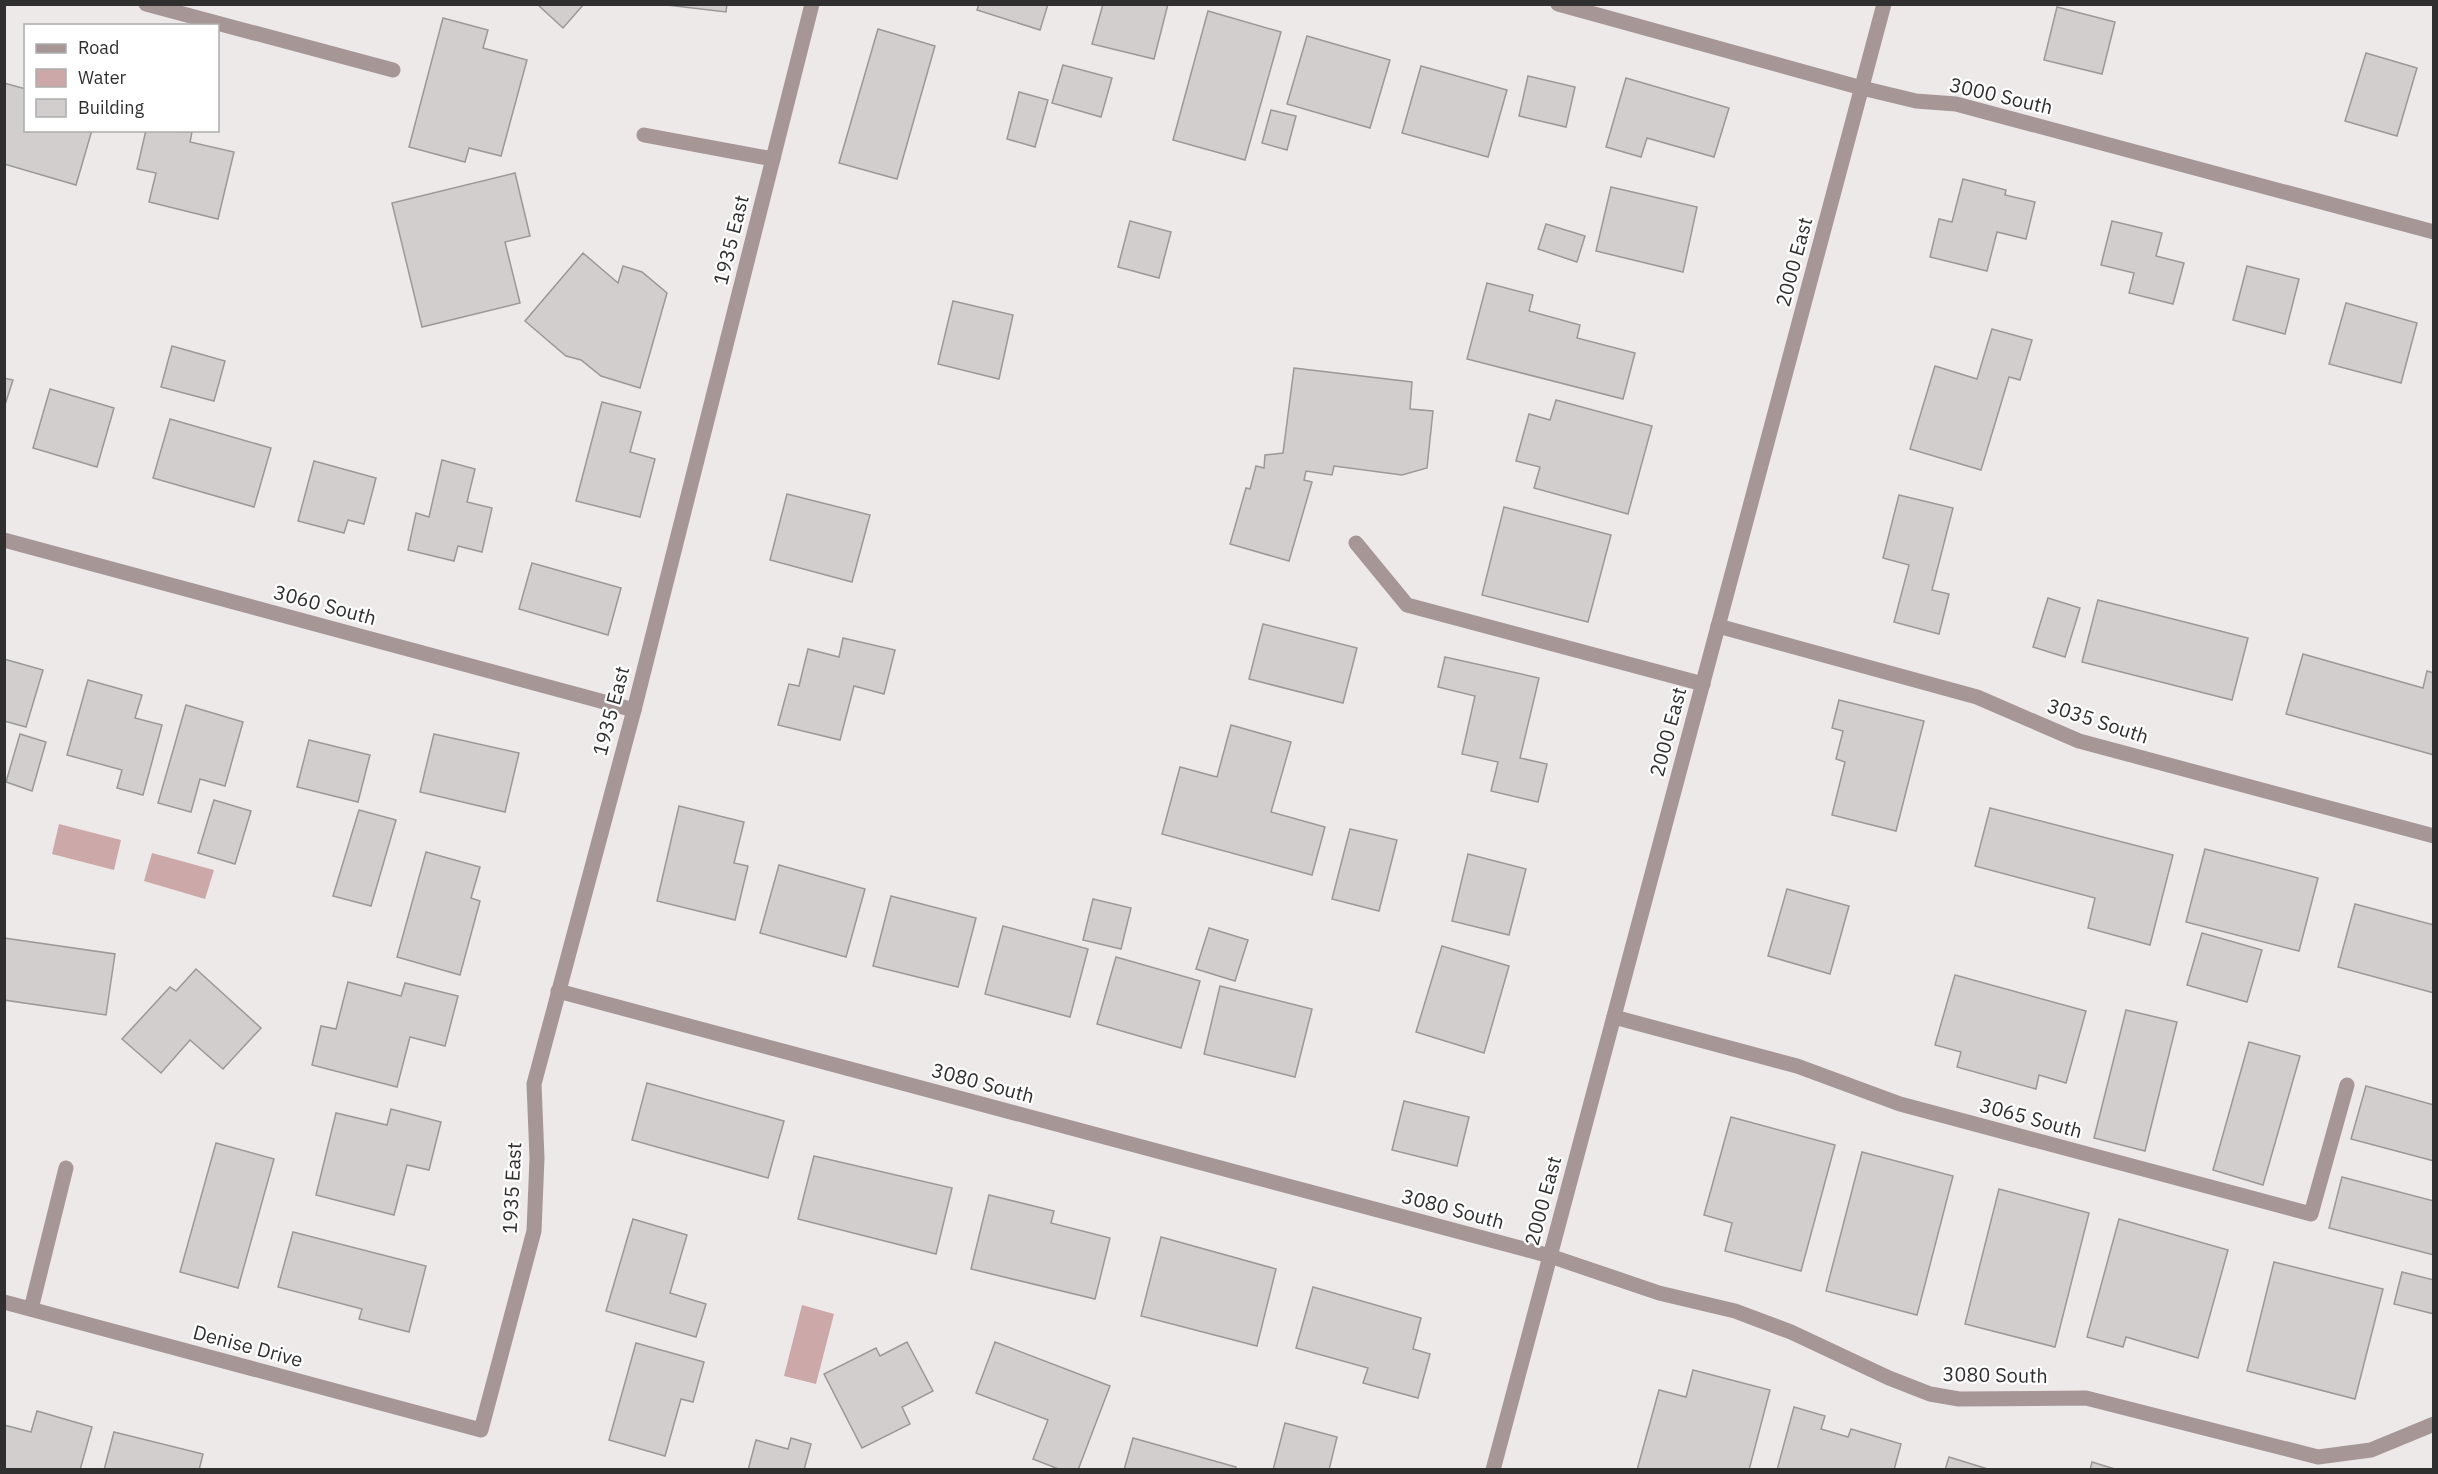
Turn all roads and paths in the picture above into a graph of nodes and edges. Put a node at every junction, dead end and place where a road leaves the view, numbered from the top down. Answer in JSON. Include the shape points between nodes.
{"nodes":[{"id":1,"x":146,"y":4,"type":"edge"},
{"id":2,"x":812,"y":4,"type":"edge"},
{"id":3,"x":1558,"y":4,"type":"edge"},
{"id":4,"x":1884,"y":4,"type":"edge"},
{"id":5,"x":393,"y":70,"type":"dead end"},
{"id":6,"x":1862,"y":88,"type":"junction"},
{"id":7,"x":644,"y":135,"type":"dead end"},
{"id":8,"x":773,"y":159,"type":"junction"},
{"id":9,"x":2433,"y":232,"type":"edge"},
{"id":10,"x":4,"y":540,"type":"edge"},
{"id":11,"x":1356,"y":543,"type":"dead end"},
{"id":12,"x":1718,"y":626,"type":"junction"},
{"id":13,"x":1703,"y":684,"type":"junction"},
{"id":14,"x":634,"y":710,"type":"junction"},
{"id":15,"x":2433,"y":836,"type":"edge"},
{"id":16,"x":558,"y":991,"type":"junction"},
{"id":17,"x":1614,"y":1017,"type":"junction"},
{"id":18,"x":2347,"y":1085,"type":"dead end"},
{"id":19,"x":66,"y":1168,"type":"dead end"},
{"id":20,"x":1550,"y":1256,"type":"junction"},
{"id":21,"x":4,"y":1302,"type":"edge"},
{"id":22,"x":31,"y":1309,"type":"junction"},
{"id":23,"x":2433,"y":1424,"type":"edge"},
{"id":24,"x":481,"y":1430,"type":"joint"},
{"id":25,"x":1493,"y":1470,"type":"edge"}],
"edges":[{"from":1,"to":5,"type":"street"},
{"from":2,"to":8,"type":"street","name":"1935 East"},
{"from":3,"to":6,"type":"street","name":"3000 South"},
{"from":4,"to":6,"type":"street","name":"2000 East"},
{"from":6,"to":9,"type":"street","name":"3000 South","via":[[1916,101],[1956,104]]},
{"from":6,"to":12,"type":"street","name":"2000 East"},
{"from":7,"to":8,"type":"street"},
{"from":8,"to":14,"type":"street","name":"1935 East"},
{"from":10,"to":14,"type":"street","name":"3060 South"},
{"from":11,"to":13,"type":"street","via":[[1407,605]]},
{"from":12,"to":13,"type":"street","name":"2000 East"},
{"from":12,"to":15,"type":"street","name":"3035 South","via":[[1977,697],[2079,741]]},
{"from":13,"to":17,"type":"street","name":"2000 East"},
{"from":14,"to":16,"type":"street","name":"1935 East"},
{"from":16,"to":20,"type":"street","name":"3080 South"},
{"from":16,"to":24,"type":"street","name":"1935 East","via":[[534,1084],[534,1231]]},
{"from":17,"to":18,"type":"street","name":"3065 South","via":[[1797,1066],[1900,1104],[2311,1214]]},
{"from":17,"to":20,"type":"street","name":"2000 East"},
{"from":19,"to":22,"type":"street"},
{"from":20,"to":23,"type":"street","name":"3080 South","via":[[1659,1293],[1757,1320],[1930,1394],[1959,1399],[2086,1398],[2318,1457],[2371,1450]]},
{"from":20,"to":25,"type":"street","name":"2000 East"},
{"from":21,"to":22,"type":"street","name":"Denise Drive"},
{"from":22,"to":24,"type":"street","name":"Denise Drive"}]}
